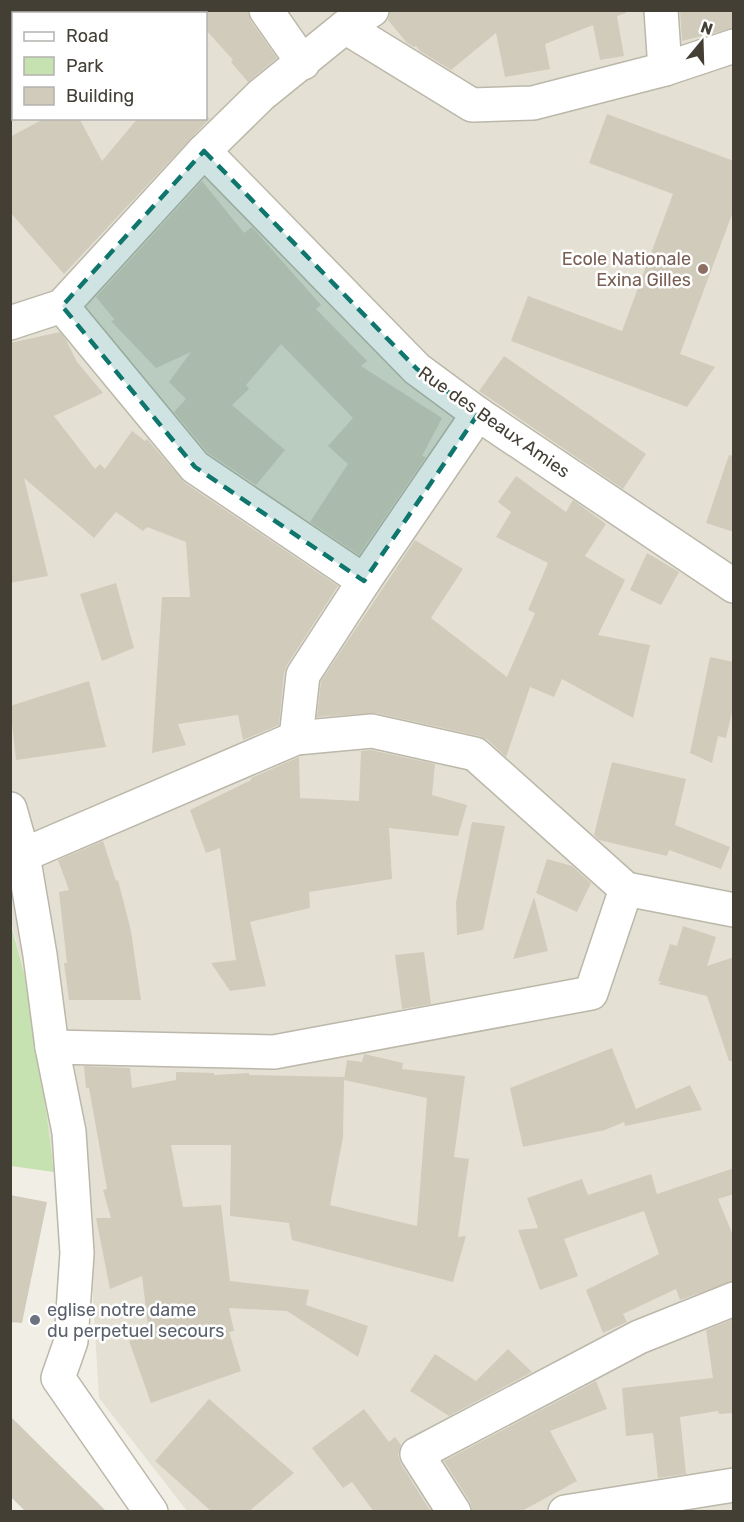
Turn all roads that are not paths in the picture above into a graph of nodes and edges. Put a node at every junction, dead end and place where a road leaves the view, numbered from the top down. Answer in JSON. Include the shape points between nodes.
{"nodes":[{"id":1,"x":266,"y":10,"type":"edge"},
{"id":2,"x":661,"y":10,"type":"edge"},
{"id":3,"x":359,"y":19,"type":"edge"},
{"id":4,"x":734,"y":46,"type":"edge"},
{"id":5,"x":303,"y":63,"type":"junction"},
{"id":6,"x":665,"y":69,"type":"junction"},
{"id":7,"x":204,"y":151,"type":"junction"},
{"id":8,"x":62,"y":306,"type":"junction"},
{"id":9,"x":10,"y":323,"type":"edge"},
{"id":10,"x":478,"y":414,"type":"junction"},
{"id":11,"x":364,"y":581,"type":"junction"},
{"id":12,"x":734,"y":586,"type":"edge"},
{"id":13,"x":296,"y":738,"type":"junction"},
{"id":14,"x":10,"y":809,"type":"edge"},
{"id":15,"x":23,"y":855,"type":"junction"},
{"id":16,"x":626,"y":889,"type":"junction"},
{"id":17,"x":734,"y":910,"type":"edge"},
{"id":18,"x":52,"y":1047,"type":"junction"},
{"id":19,"x":734,"y":1299,"type":"edge"},
{"id":20,"x":734,"y":1485,"type":"edge"},
{"id":21,"x":151,"y":1512,"type":"edge"},
{"id":22,"x":454,"y":1512,"type":"edge"},
{"id":23,"x":565,"y":1512,"type":"edge"}],
"edges":[{"from":1,"to":5,"type":"street"},
{"from":2,"to":6,"type":"street"},
{"from":3,"to":5,"type":"street"},
{"from":3,"to":6,"type":"street","via":[[472,105],[533,103]]},
{"from":4,"to":6,"type":"street"},
{"from":5,"to":7,"type":"street","via":[[261,95]]},
{"from":7,"to":8,"type":"street"},
{"from":7,"to":10,"type":"street","name":"Rue des Beaux Amies","via":[[417,369]]},
{"from":8,"to":9,"type":"street"},
{"from":8,"to":11,"type":"street","via":[[195,468]]},
{"from":10,"to":11,"type":"street"},
{"from":10,"to":12,"type":"street","name":"Rue des Beaux Amies"},
{"from":11,"to":13,"type":"street","via":[[303,675]]},
{"from":13,"to":15,"type":"street"},
{"from":13,"to":16,"type":"street","via":[[372,731],[475,754]]},
{"from":14,"to":15,"type":"street"},
{"from":15,"to":18,"type":"street"},
{"from":16,"to":17,"type":"street"},
{"from":16,"to":18,"type":"street","via":[[591,993],[274,1052]]},
{"from":18,"to":21,"type":"street","via":[[69,1132],[76,1253],[71,1341],[58,1378]]},
{"from":19,"to":22,"type":"street","via":[[639,1337],[417,1455]]},
{"from":20,"to":23,"type":"street"}]}
